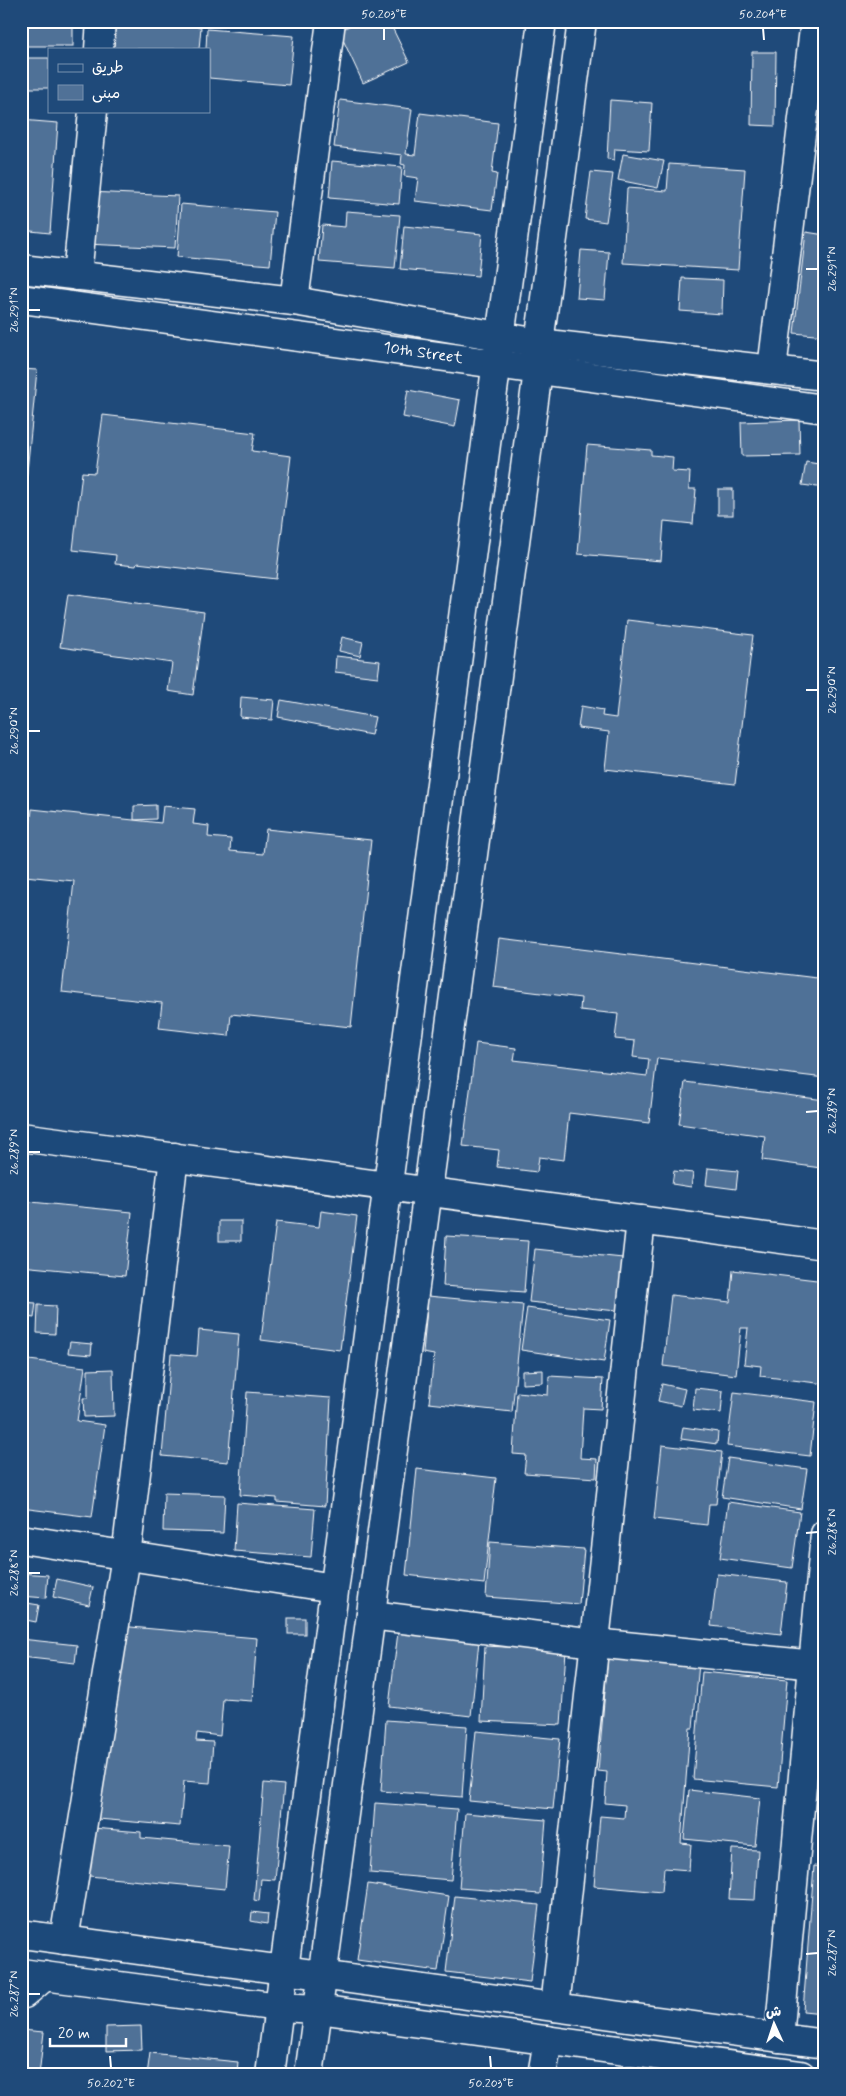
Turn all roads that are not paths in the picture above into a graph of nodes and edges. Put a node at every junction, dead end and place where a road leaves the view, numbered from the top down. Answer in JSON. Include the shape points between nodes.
{"nodes":[{"id":1,"x":101,"y":21,"type":"edge"},
{"id":2,"x":331,"y":21,"type":"edge"},
{"id":3,"x":542,"y":21,"type":"edge"},
{"id":4,"x":582,"y":21,"type":"edge"},
{"id":5,"x":815,"y":21,"type":"edge"},
{"id":6,"x":99,"y":48,"type":"edge"},
{"id":7,"x":93,"y":112,"type":"edge"},
{"id":8,"x":21,"y":269,"type":"edge"},
{"id":9,"x":77,"y":276,"type":"junction"},
{"id":10,"x":21,"y":299,"type":"edge"},
{"id":11,"x":294,"y":301,"type":"junction"},
{"id":12,"x":540,"y":343,"type":"junction"},
{"id":13,"x":499,"y":350,"type":"junction"},
{"id":14,"x":772,"y":369,"type":"junction"},
{"id":15,"x":538,"y":372,"type":"junction"},
{"id":16,"x":825,"y":376,"type":"edge"},
{"id":17,"x":825,"y":409,"type":"edge"},
{"id":18,"x":21,"y":1136,"type":"edge"},
{"id":19,"x":174,"y":1157,"type":"junction"},
{"id":20,"x":388,"y":1186,"type":"junction"},
{"id":21,"x":428,"y":1191,"type":"junction"},
{"id":22,"x":641,"y":1220,"type":"junction"},
{"id":23,"x":825,"y":1245,"type":"edge"},
{"id":24,"x":825,"y":1534,"type":"edge"},
{"id":25,"x":21,"y":1539,"type":"edge"},
{"id":26,"x":126,"y":1556,"type":"junction"},
{"id":27,"x":334,"y":1588,"type":"junction"},
{"id":28,"x":371,"y":1615,"type":"junction"},
{"id":29,"x":595,"y":1644,"type":"junction"},
{"id":30,"x":819,"y":1665,"type":"edge"},
{"id":31,"x":21,"y":1934,"type":"edge"},
{"id":32,"x":64,"y":1940,"type":"junction"},
{"id":33,"x":284,"y":1970,"type":"junction"},
{"id":34,"x":323,"y":1976,"type":"junction"},
{"id":35,"x":30,"y":1981,"type":"edge"},
{"id":36,"x":279,"y":2007,"type":"junction"},
{"id":37,"x":555,"y":2007,"type":"junction"},
{"id":38,"x":318,"y":2009,"type":"junction"},
{"id":39,"x":779,"y":2038,"type":"junction"},
{"id":40,"x":548,"y":2040,"type":"junction"},
{"id":41,"x":825,"y":2044,"type":"edge"},
{"id":42,"x":768,"y":2072,"type":"edge"},
{"id":43,"x":270,"y":2075,"type":"edge"},
{"id":44,"x":309,"y":2075,"type":"edge"},
{"id":45,"x":542,"y":2075,"type":"edge"},
{"id":46,"x":801,"y":2075,"type":"edge"}],
"edges":[{"from":1,"to":6,"type":"street"},
{"from":2,"to":11,"type":"street"},
{"from":3,"to":13,"type":"street"},
{"from":4,"to":12,"type":"street"},
{"from":5,"to":14,"type":"street"},
{"from":7,"to":9,"type":"street"},
{"from":8,"to":9,"type":"street","name":"10th Street"},
{"from":9,"to":11,"type":"street","name":"10th Street"},
{"from":10,"to":13,"type":"street","name":"10th Street"},
{"from":11,"to":13,"type":"street","name":"10th Street"},
{"from":12,"to":13,"type":"street","name":"10th Street"},
{"from":12,"to":14,"type":"street","name":"10th Street"},
{"from":12,"to":15,"type":"street"},
{"from":13,"to":15,"type":"street","name":"10th Street"},
{"from":13,"to":20,"type":"street"},
{"from":14,"to":16,"type":"street","name":"10th Street"},
{"from":15,"to":17,"type":"street","name":"10th Street"},
{"from":15,"to":21,"type":"street"},
{"from":18,"to":19,"type":"street"},
{"from":19,"to":20,"type":"street"},
{"from":19,"to":26,"type":"street"},
{"from":20,"to":21,"type":"street"},
{"from":20,"to":27,"type":"street"},
{"from":21,"to":22,"type":"street"},
{"from":21,"to":28,"type":"street"},
{"from":22,"to":23,"type":"street"},
{"from":22,"to":29,"type":"street"},
{"from":24,"to":30,"type":"street"},
{"from":25,"to":26,"type":"street"},
{"from":26,"to":27,"type":"street"},
{"from":26,"to":32,"type":"street"},
{"from":27,"to":33,"type":"street"},
{"from":28,"to":29,"type":"street"},
{"from":28,"to":34,"type":"street"},
{"from":29,"to":30,"type":"street"},
{"from":29,"to":37,"type":"street"},
{"from":30,"to":39,"type":"street"},
{"from":31,"to":32,"type":"street"},
{"from":32,"to":33,"type":"street"},
{"from":33,"to":34,"type":"street"},
{"from":33,"to":36,"type":"street"},
{"from":34,"to":37,"type":"street"},
{"from":34,"to":38,"type":"street"},
{"from":35,"to":36,"type":"street"},
{"from":36,"to":38,"type":"street"},
{"from":36,"to":43,"type":"street"},
{"from":37,"to":39,"type":"street"},
{"from":38,"to":40,"type":"street"},
{"from":38,"to":44,"type":"street"},
{"from":39,"to":41,"type":"street"},
{"from":40,"to":42,"type":"street"},
{"from":40,"to":45,"type":"street"},
{"from":42,"to":46,"type":"street"}]}
